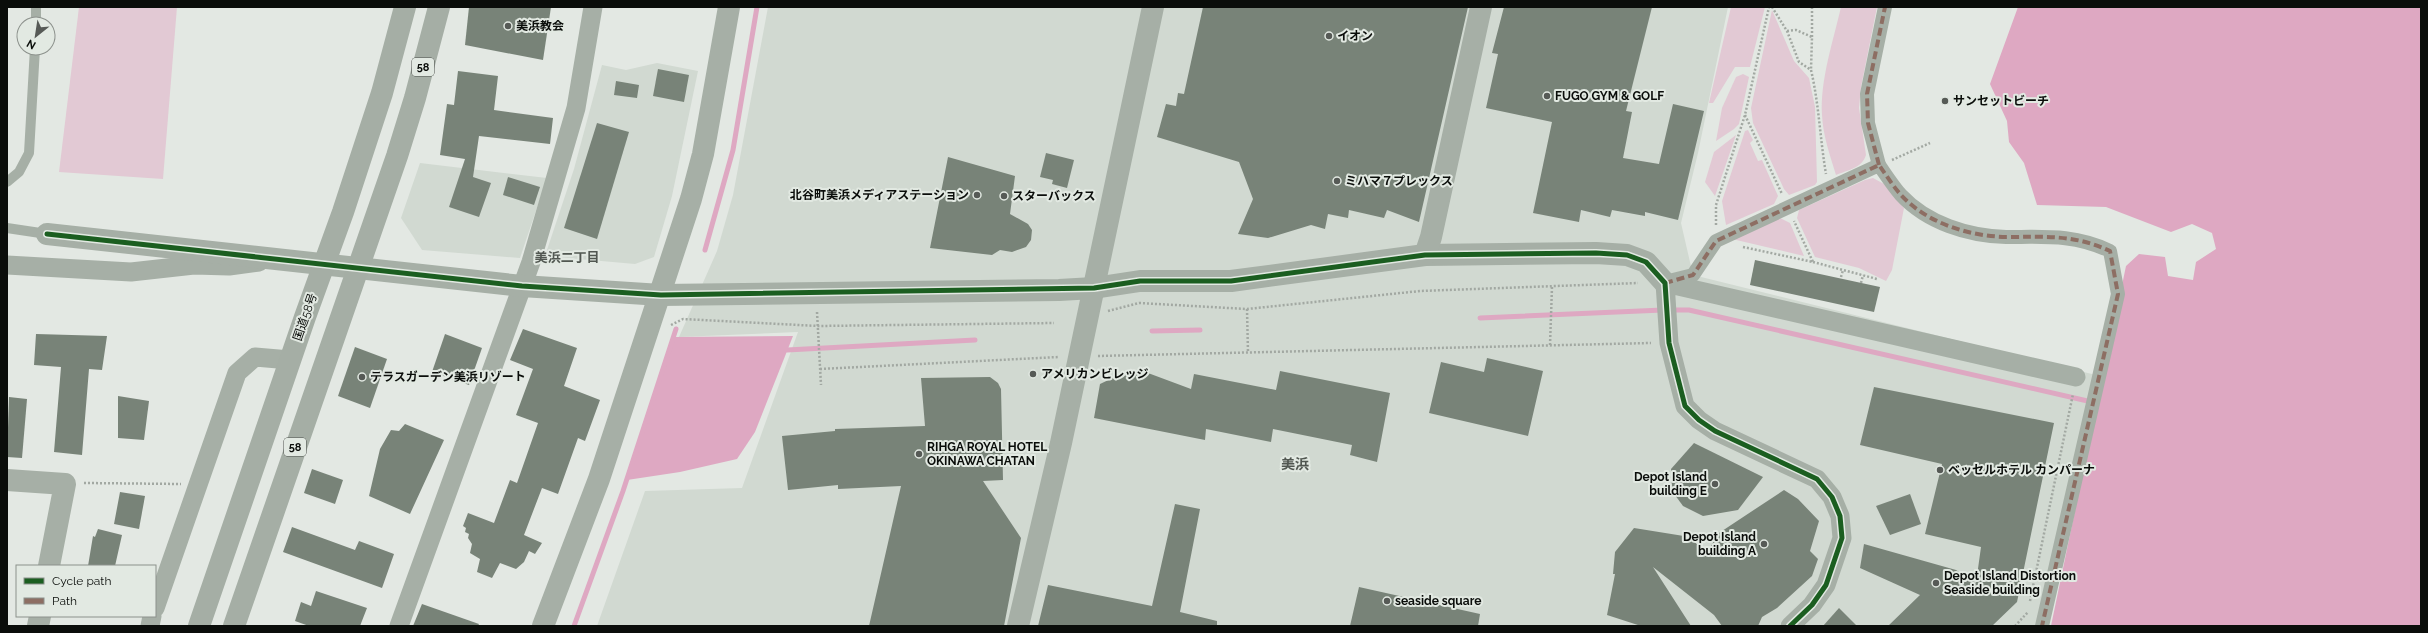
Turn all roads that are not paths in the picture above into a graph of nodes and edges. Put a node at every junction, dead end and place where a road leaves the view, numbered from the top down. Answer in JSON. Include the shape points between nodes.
{"nodes":[{"id":1,"x":405,"y":7,"type":"edge"},
{"id":2,"x":439,"y":7,"type":"edge"},
{"id":3,"x":594,"y":7,"type":"edge"},
{"id":4,"x":729,"y":7,"type":"edge"},
{"id":5,"x":1154,"y":7,"type":"edge"},
{"id":6,"x":1481,"y":7,"type":"edge"},
{"id":7,"x":1885,"y":7,"type":"edge"},
{"id":8,"x":34,"y":56,"type":"edge"},
{"id":9,"x":1879,"y":165,"type":"junction"},
{"id":10,"x":7,"y":182,"type":"edge"},
{"id":11,"x":7,"y":228,"type":"edge"},
{"id":12,"x":47,"y":234,"type":"joint"},
{"id":13,"x":1424,"y":255,"type":"junction"},
{"id":14,"x":278,"y":260,"type":"junction"},
{"id":15,"x":7,"y":265,"type":"edge"},
{"id":16,"x":323,"y":265,"type":"junction"},
{"id":17,"x":358,"y":269,"type":"junction"},
{"id":18,"x":1664,"y":282,"type":"junction"},
{"id":19,"x":522,"y":286,"type":"junction"},
{"id":20,"x":1094,"y":288,"type":"junction"},
{"id":21,"x":661,"y":295,"type":"junction"},
{"id":22,"x":290,"y":360,"type":"junction"},
{"id":23,"x":2076,"y":377,"type":"road end"},
{"id":24,"x":7,"y":480,"type":"edge"},
{"id":25,"x":49,"y":565,"type":"edge"},
{"id":26,"x":156,"y":605,"type":"edge"},
{"id":27,"x":199,"y":626,"type":"edge"},
{"id":28,"x":234,"y":626,"type":"edge"},
{"id":29,"x":400,"y":626,"type":"edge"},
{"id":30,"x":543,"y":626,"type":"edge"},
{"id":31,"x":1018,"y":626,"type":"edge"},
{"id":32,"x":1790,"y":626,"type":"edge"},
{"id":33,"x":2042,"y":626,"type":"edge"}],
"edges":[{"from":1,"to":16,"type":"highway","name":"国道58号","via":[[382,93]]},
{"from":2,"to":17,"type":"highway","number":"58","via":[[415,98]]},
{"from":3,"to":19,"type":"street","via":[[576,108]]},
{"from":4,"to":21,"type":"street","via":[[703,154]]},
{"from":5,"to":20,"type":"street"},
{"from":6,"to":13,"type":"street","via":[[1431,237]]},
{"from":7,"to":9,"type":"street","via":[[1867,94],[1868,123]]},
{"from":8,"to":10,"type":"lane","via":[[29,153],[19,172]]},
{"from":9,"to":18,"type":"street","via":[[1716,241],[1693,275]]},
{"from":9,"to":33,"type":"street","via":[[1901,195],[1947,226],[1974,234],[2005,237],[2049,235],[2090,242],[2110,251],[2118,294]]},
{"from":11,"to":12,"type":"lane"},
{"from":12,"to":14,"type":"street"},
{"from":13,"to":18,"type":"street","via":[[1626,255],[1646,262]]},
{"from":13,"to":20,"type":"street","via":[[1231,281],[1140,281]]},
{"from":14,"to":15,"type":"street","via":[[131,272]]},
{"from":14,"to":16,"type":"street"},
{"from":16,"to":17,"type":"street"},
{"from":16,"to":22,"type":"highway","name":"国道58号"},
{"from":17,"to":19,"type":"street"},
{"from":17,"to":28,"type":"highway","number":"58"},
{"from":18,"to":23,"type":"street"},
{"from":18,"to":32,"type":"street","via":[[1669,343],[1685,406],[1715,431],[1817,480],[1832,498],[1840,516],[1842,538],[1826,585],[1812,605]]},
{"from":19,"to":21,"type":"street"},
{"from":19,"to":29,"type":"street"},
{"from":20,"to":21,"type":"street"},
{"from":20,"to":31,"type":"street"},
{"from":21,"to":30,"type":"street","via":[[599,479]]},
{"from":22,"to":26,"type":"street","via":[[255,357],[237,373]]},
{"from":22,"to":27,"type":"highway","name":"国道58号"},
{"from":24,"to":25,"type":"street","via":[[65,484]]}]}
